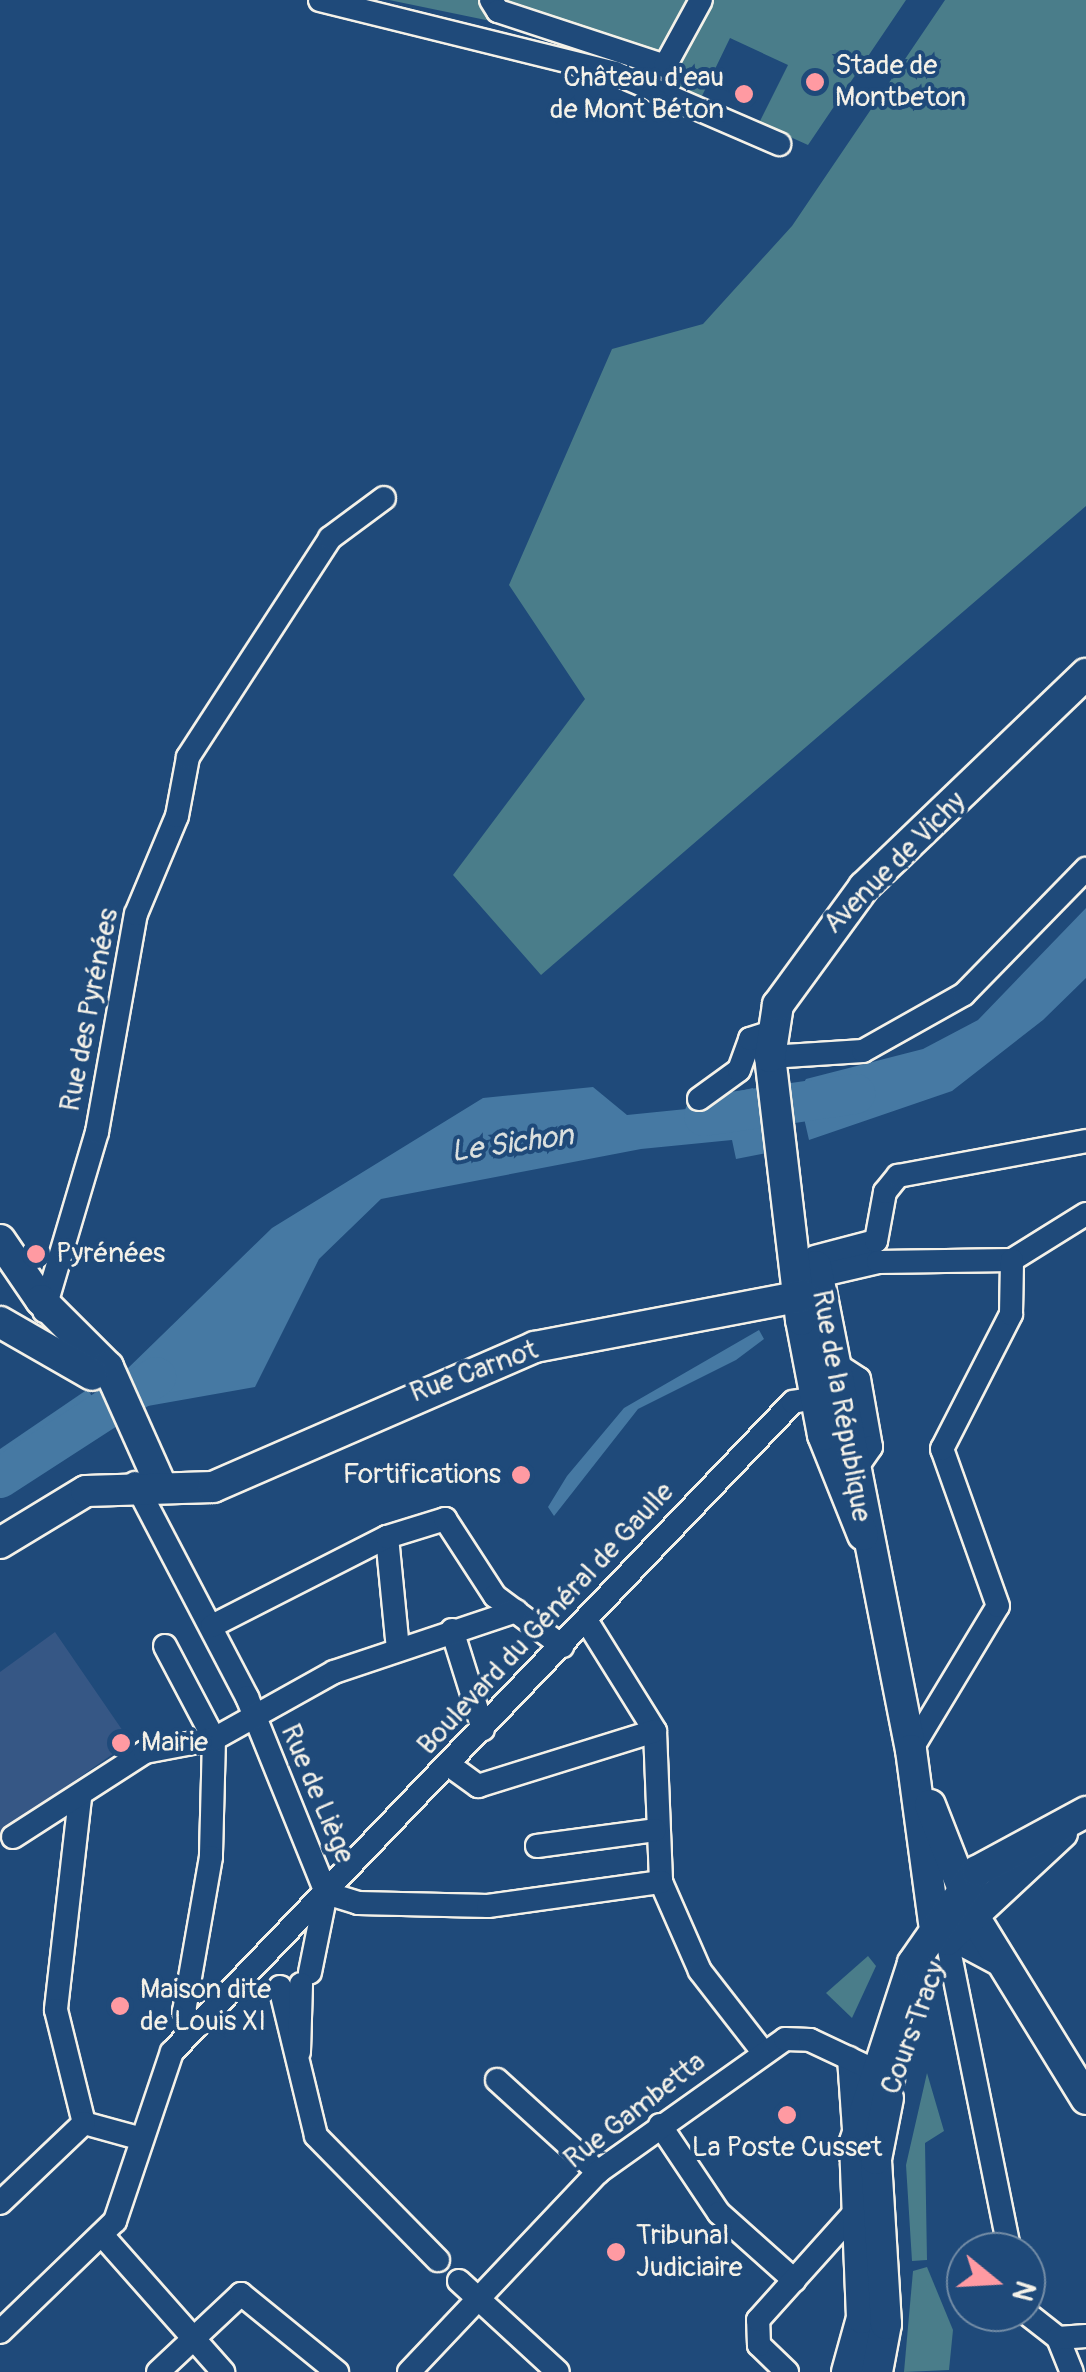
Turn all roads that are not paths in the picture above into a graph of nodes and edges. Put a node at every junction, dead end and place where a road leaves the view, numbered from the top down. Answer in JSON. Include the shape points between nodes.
{"nodes":[{"id":1,"x":320,"y":0,"type":"edge"},
{"id":2,"x":492,"y":0,"type":"edge"},
{"id":3,"x":701,"y":0,"type":"edge"},
{"id":4,"x":556,"y":26,"type":"junction"},
{"id":5,"x":548,"y":56,"type":"junction"},
{"id":6,"x":778,"y":144,"type":"dead end"},
{"id":7,"x":384,"y":498,"type":"dead end"},
{"id":8,"x":1086,"y":674,"type":"edge"},
{"id":9,"x":1086,"y":868,"type":"edge"},
{"id":10,"x":771,"y":1044,"type":"junction"},
{"id":11,"x":699,"y":1099,"type":"dead end"},
{"id":12,"x":1086,"y":1141,"type":"edge"},
{"id":13,"x":784,"y":1148,"type":"junction"},
{"id":14,"x":1083,"y":1224,"type":"edge"},
{"id":15,"x":0,"y":1240,"type":"edge"},
{"id":16,"x":877,"y":1252,"type":"junction"},
{"id":17,"x":1012,"y":1260,"type":"junction"},
{"id":18,"x":812,"y":1275,"type":"junction"},
{"id":19,"x":41,"y":1300,"type":"junction"},
{"id":20,"x":0,"y":1309,"type":"edge"},
{"id":21,"x":0,"y":1322,"type":"edge"},
{"id":22,"x":54,"y":1347,"type":"junction"},
{"id":23,"x":100,"y":1370,"type":"junction"},
{"id":24,"x":831,"y":1385,"type":"junction"},
{"id":25,"x":148,"y":1483,"type":"junction"},
{"id":26,"x":863,"y":1535,"type":"junction"},
{"id":27,"x":388,"y":1537,"type":"junction"},
{"id":28,"x":0,"y":1542,"type":"edge"},
{"id":29,"x":516,"y":1610,"type":"junction"},
{"id":30,"x":586,"y":1620,"type":"junction"},
{"id":31,"x":212,"y":1626,"type":"junction"},
{"id":32,"x":452,"y":1630,"type":"junction"},
{"id":33,"x":165,"y":1646,"type":"dead end"},
{"id":34,"x":562,"y":1646,"type":"junction"},
{"id":35,"x":398,"y":1649,"type":"junction"},
{"id":36,"x":253,"y":1718,"type":"junction"},
{"id":37,"x":484,"y":1729,"type":"junction"},
{"id":38,"x":656,"y":1731,"type":"junction"},
{"id":39,"x":214,"y":1739,"type":"junction"},
{"id":40,"x":910,"y":1750,"type":"junction"},
{"id":41,"x":449,"y":1765,"type":"junction"},
{"id":42,"x":80,"y":1798,"type":"junction"},
{"id":43,"x":1086,"y":1812,"type":"edge"},
{"id":44,"x":655,"y":1830,"type":"junction"},
{"id":45,"x":13,"y":1836,"type":"dead end"},
{"id":46,"x":538,"y":1846,"type":"dead end"},
{"id":47,"x":934,"y":1847,"type":"junction"},
{"id":48,"x":1005,"y":1850,"type":"junction"},
{"id":49,"x":660,"y":1882,"type":"junction"},
{"id":50,"x":326,"y":1893,"type":"junction"},
{"id":51,"x":966,"y":1901,"type":"junction"},
{"id":52,"x":940,"y":1932,"type":"junction"},
{"id":53,"x":273,"y":1950,"type":"junction"},
{"id":54,"x":1002,"y":1966,"type":"junction"},
{"id":55,"x":292,"y":1982,"type":"junction"},
{"id":56,"x":223,"y":2000,"type":"junction"},
{"id":57,"x":194,"y":2028,"type":"junction"},
{"id":58,"x":763,"y":2052,"type":"junction"},
{"id":59,"x":872,"y":2069,"type":"junction"},
{"id":60,"x":497,"y":2080,"type":"dead end"},
{"id":61,"x":1086,"y":2099,"type":"edge"},
{"id":62,"x":84,"y":2123,"type":"junction"},
{"id":63,"x":660,"y":2126,"type":"junction"},
{"id":64,"x":139,"y":2138,"type":"junction"},
{"id":65,"x":598,"y":2172,"type":"junction"},
{"id":66,"x":0,"y":2204,"type":"edge"},
{"id":67,"x":854,"y":2213,"type":"junction"},
{"id":68,"x":1006,"y":2232,"type":"edge"},
{"id":69,"x":102,"y":2235,"type":"junction"},
{"id":70,"x":438,"y":2260,"type":"dead end"},
{"id":71,"x":794,"y":2280,"type":"junction"},
{"id":72,"x":467,"y":2288,"type":"junction"},
{"id":73,"x":1046,"y":2329,"type":"edge"},
{"id":74,"x":0,"y":2332,"type":"edge"},
{"id":75,"x":1086,"y":2336,"type":"edge"},
{"id":76,"x":1058,"y":2338,"type":"junction"},
{"id":77,"x":192,"y":2340,"type":"junction"},
{"id":78,"x":158,"y":2372,"type":"edge"},
{"id":79,"x":223,"y":2372,"type":"edge"},
{"id":80,"x":337,"y":2372,"type":"edge"},
{"id":81,"x":409,"y":2372,"type":"edge"},
{"id":82,"x":558,"y":2372,"type":"edge"},
{"id":83,"x":788,"y":2372,"type":"edge"},
{"id":84,"x":847,"y":2372,"type":"edge"},
{"id":85,"x":877,"y":2372,"type":"edge"},
{"id":86,"x":1072,"y":2372,"type":"edge"}],
"edges":[{"from":1,"to":5,"type":"street"},
{"from":2,"to":4,"type":"street","via":[[498,11]]},
{"from":3,"to":4,"type":"street","via":[[665,66]]},
{"from":4,"to":5,"type":"street"},
{"from":5,"to":6,"type":"street","via":[[614,72]]},
{"from":7,"to":19,"type":"street","name":"Rue des Pyrénées","via":[[330,538],[188,756],[178,816],[136,914],[97,1132]]},
{"from":8,"to":10,"type":"main road","name":"Avenue de Vichy","via":[[813,945]]},
{"from":9,"to":10,"type":"street","via":[[964,994],[863,1052]]},
{"from":10,"to":11,"type":"street","via":[[750,1039],[739,1070]]},
{"from":10,"to":13,"type":"main road"},
{"from":12,"to":16,"type":"street","via":[[898,1176],[885,1192]]},
{"from":13,"to":18,"type":"main road"},
{"from":13,"to":18,"type":"main road","via":[[796,1227]]},
{"from":14,"to":17,"type":"street"},
{"from":15,"to":19,"type":"main road"},
{"from":16,"to":17,"type":"street"},
{"from":16,"to":18,"type":"street"},
{"from":17,"to":40,"type":"street","via":[[1012,1314],[942,1449],[998,1606]]},
{"from":18,"to":24,"type":"main road","name":"Rue de la République"},
{"from":18,"to":25,"type":"main road","name":"Rue Carnot","via":[[534,1347],[213,1487]]},
{"from":19,"to":20,"type":"main road"},
{"from":19,"to":22,"type":"street"},
{"from":19,"to":23,"type":"main road"},
{"from":21,"to":22,"type":"main road"},
{"from":22,"to":23,"type":"main road"},
{"from":23,"to":25,"type":"main road","via":[[137,1440]]},
{"from":24,"to":26,"type":"main road","name":"Rue de la République"},
{"from":24,"to":26,"type":"main road","name":"Rue de la République","via":[[856,1470]]},
{"from":24,"to":30,"type":"street","name":"Boulevard du Général de Gaulle","via":[[793,1402]]},
{"from":25,"to":28,"type":"main road","name":"Rue Carnot","via":[[86,1491]]},
{"from":25,"to":31,"type":"street","name":"Rue de Liège"},
{"from":26,"to":40,"type":"main road","name":"Rue de la République"},
{"from":27,"to":29,"type":"street","via":[[434,1519],[458,1528],[495,1596]]},
{"from":27,"to":31,"type":"street"},
{"from":27,"to":35,"type":"street"},
{"from":29,"to":32,"type":"street"},
{"from":29,"to":34,"type":"street"},
{"from":30,"to":34,"type":"street","name":"Boulevard du Général de Gaulle"},
{"from":30,"to":38,"type":"street"},
{"from":31,"to":36,"type":"street","name":"Rue de Liège"},
{"from":32,"to":35,"type":"street"},
{"from":32,"to":37,"type":"street"},
{"from":33,"to":39,"type":"street"},
{"from":34,"to":37,"type":"street","name":"Boulevard du Général de Gaulle"},
{"from":35,"to":36,"type":"street"},
{"from":36,"to":39,"type":"street"},
{"from":36,"to":50,"type":"street","name":"Rue de Liège"},
{"from":37,"to":41,"type":"street","name":"Boulevard du Général de Gaulle"},
{"from":38,"to":41,"type":"street","via":[[478,1786]]},
{"from":38,"to":44,"type":"street"},
{"from":39,"to":42,"type":"street","via":[[144,1752]]},
{"from":39,"to":57,"type":"street","via":[[211,1856],[184,2011]]},
{"from":40,"to":47,"type":"main road","name":"Rue de la République"},
{"from":41,"to":50,"type":"street","name":"Boulevard du Général de Gaulle"},
{"from":42,"to":45,"type":"street"},
{"from":42,"to":62,"type":"street","via":[[56,2010]]},
{"from":43,"to":48,"type":"main road"},
{"from":43,"to":51,"type":"main road"},
{"from":44,"to":46,"type":"street"},
{"from":44,"to":49,"type":"street"},
{"from":47,"to":48,"type":"main road"},
{"from":47,"to":51,"type":"main road","name":"Rue de la République"},
{"from":47,"to":52,"type":"main road","name":"Rue de la République"},
{"from":48,"to":51,"type":"main road"},
{"from":49,"to":50,"type":"street","via":[[488,1906],[358,1903]]},
{"from":49,"to":58,"type":"street","via":[[700,1972]]},
{"from":50,"to":53,"type":"street","name":"Boulevard du Général de Gaulle"},
{"from":50,"to":55,"type":"street"},
{"from":51,"to":52,"type":"main road"},
{"from":51,"to":54,"type":"main road","name":"Rue de la République"},
{"from":52,"to":54,"type":"street"},
{"from":52,"to":59,"type":"main road","name":"Cours Tracy"},
{"from":52,"to":68,"type":"street","name":"Cours Tracy"},
{"from":53,"to":55,"type":"street"},
{"from":53,"to":55,"type":"street","via":[[302,1946]]},
{"from":53,"to":56,"type":"street","name":"Boulevard du Général de Gaulle"},
{"from":54,"to":61,"type":"main road","name":"Rue de la République"},
{"from":55,"to":56,"type":"street","name":"Boulevard du Général de Gaulle"},
{"from":55,"to":70,"type":"street","via":[[299,2070],[326,2153]]},
{"from":56,"to":57,"type":"street","name":"Boulevard du Général de Gaulle"},
{"from":57,"to":64,"type":"street","name":"Boulevard du Général de Gaulle","via":[[154,2086]]},
{"from":58,"to":59,"type":"street","name":"Rue Gambetta","via":[[796,2036]]},
{"from":58,"to":63,"type":"street","name":"Rue Gambetta"},
{"from":59,"to":67,"type":"main road","name":"Cours Tracy","via":[[855,2142]]},
{"from":59,"to":85,"type":"main road","name":"Cours Tracy","via":[[886,2324]]},
{"from":60,"to":65,"type":"street"},
{"from":62,"to":64,"type":"street"},
{"from":62,"to":66,"type":"street"},
{"from":63,"to":65,"type":"street","name":"Rue Gambetta"},
{"from":63,"to":71,"type":"street","via":[[719,2213]]},
{"from":64,"to":69,"type":"street","name":"Boulevard du Général de Gaulle","via":[[115,2221]]},
{"from":65,"to":72,"type":"street","name":"Rue Gambetta"},
{"from":67,"to":71,"type":"street"},
{"from":67,"to":84,"type":"main road","name":"Cours Tracy","via":[[862,2318]]},
{"from":69,"to":74,"type":"street"},
{"from":69,"to":77,"type":"street"},
{"from":71,"to":83,"type":"street","via":[[755,2333]]},
{"from":72,"to":81,"type":"street","name":"Rue Gambetta"},
{"from":72,"to":82,"type":"street"},
{"from":73,"to":76,"type":"street"},
{"from":75,"to":76,"type":"street"},
{"from":76,"to":86,"type":"street"},
{"from":77,"to":78,"type":"street"},
{"from":77,"to":79,"type":"street"},
{"from":77,"to":80,"type":"street","via":[[242,2294],[256,2297]]}]}
